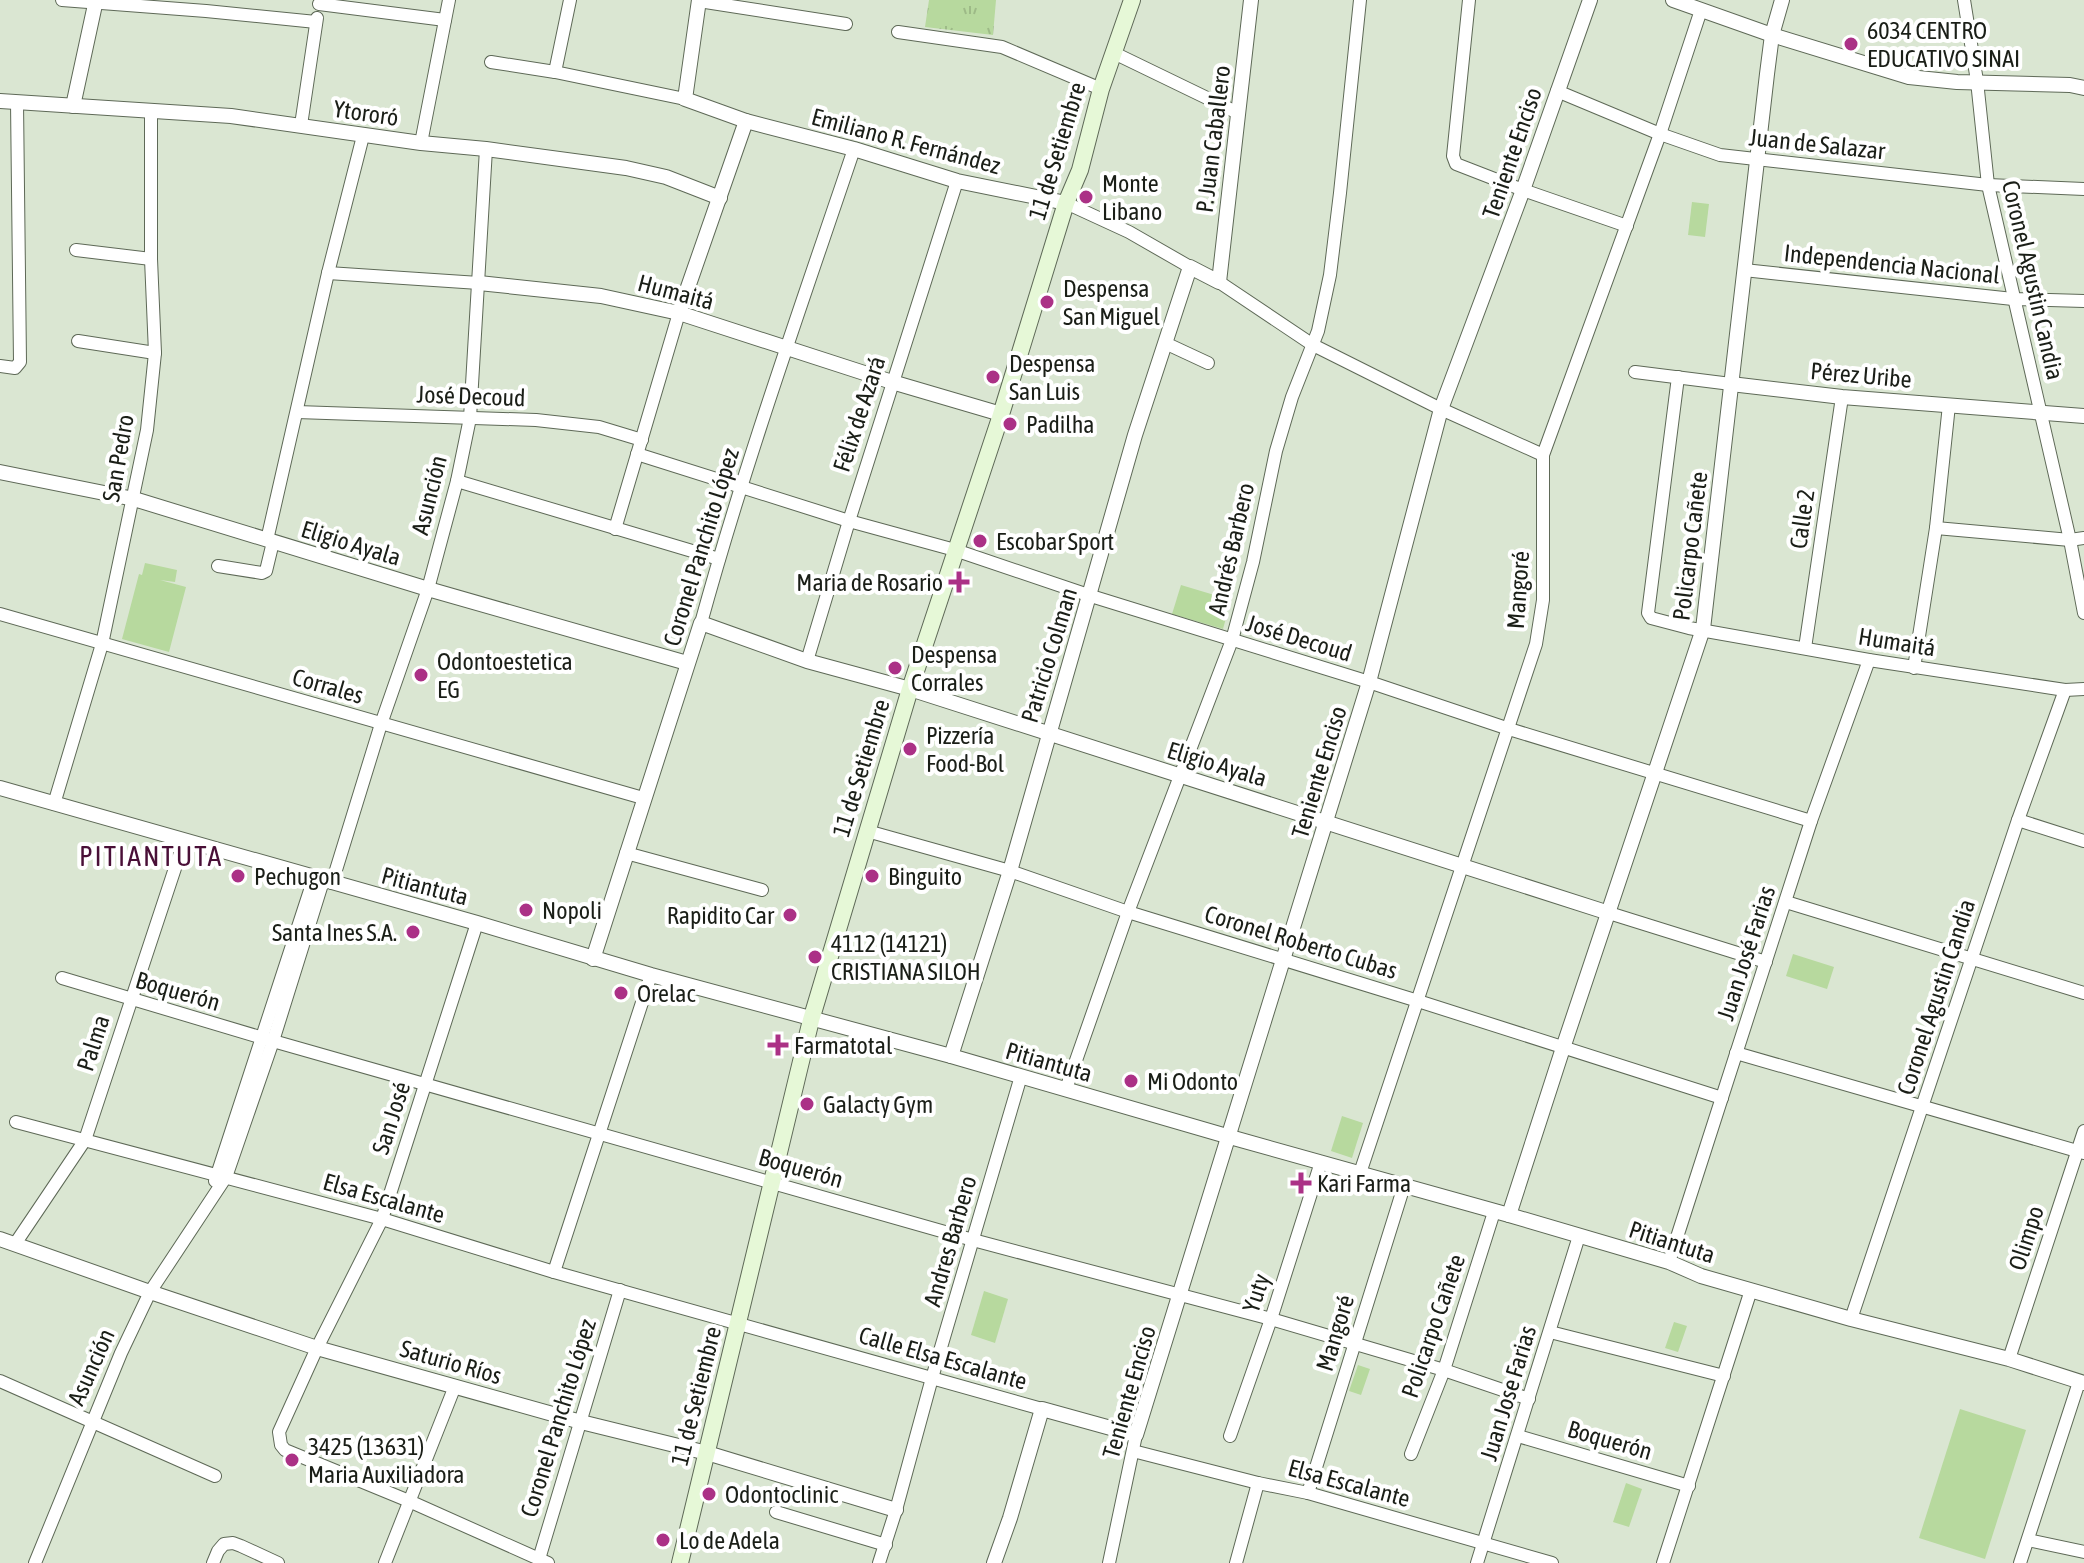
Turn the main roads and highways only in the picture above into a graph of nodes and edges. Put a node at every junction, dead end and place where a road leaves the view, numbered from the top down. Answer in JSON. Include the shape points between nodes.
{"nodes":[{"id":1,"x":1132,"y":0,"type":"edge"},
{"id":2,"x":680,"y":1563,"type":"edge"}],
"edges":[{"from":1,"to":2,"type":"main road","name":"11 de Setiembre","via":[[910,689],[811,1020]]}]}
